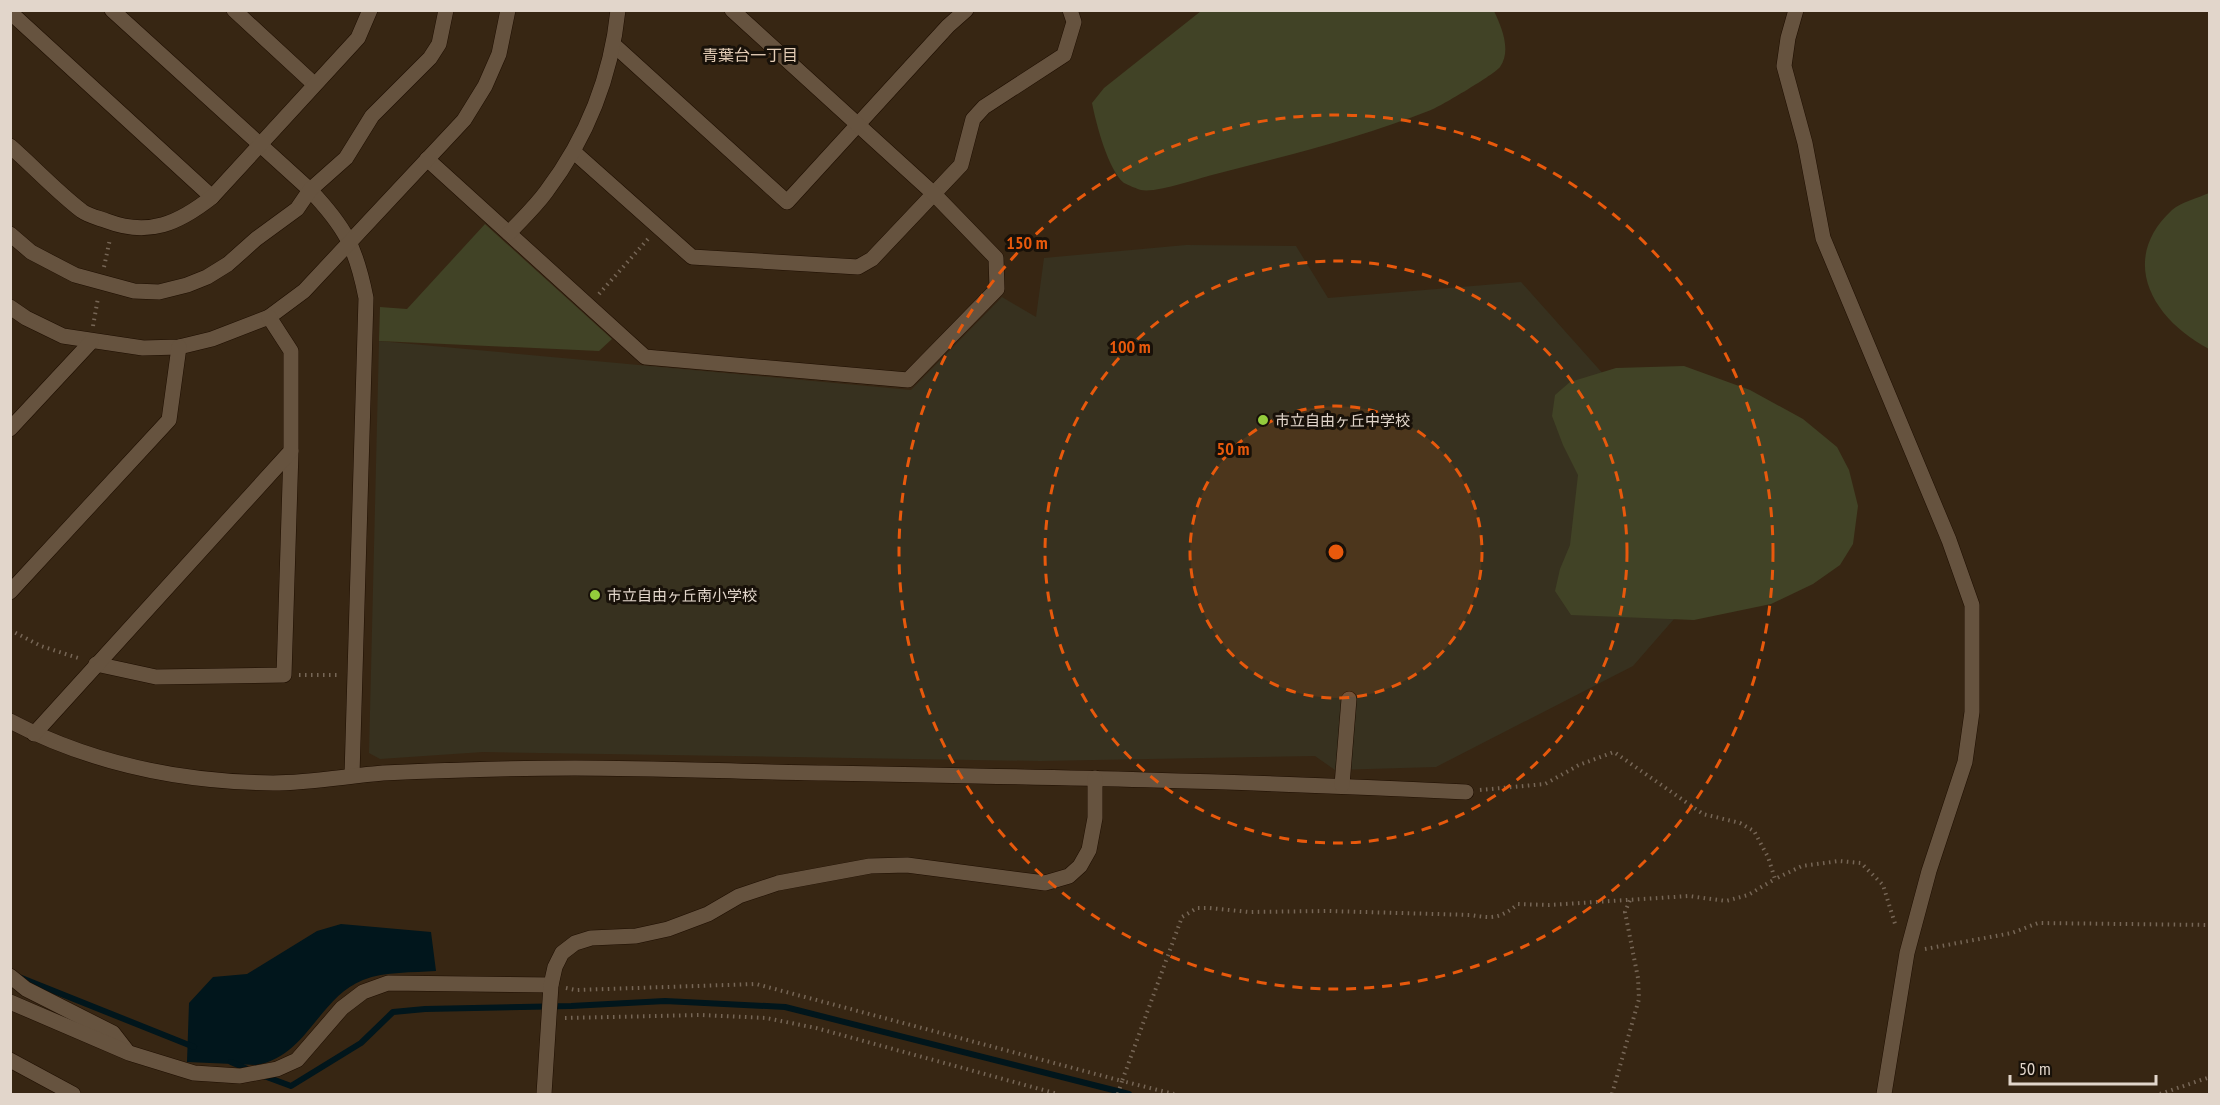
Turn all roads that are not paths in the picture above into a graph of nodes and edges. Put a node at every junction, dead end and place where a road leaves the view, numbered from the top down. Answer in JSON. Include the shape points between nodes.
{"nodes":[{"id":1,"x":112,"y":10,"type":"edge"},
{"id":2,"x":234,"y":10,"type":"edge"},
{"id":3,"x":370,"y":10,"type":"edge"},
{"id":4,"x":446,"y":10,"type":"edge"},
{"id":5,"x":508,"y":10,"type":"edge"},
{"id":6,"x":618,"y":10,"type":"edge"},
{"id":7,"x":732,"y":10,"type":"edge"},
{"id":8,"x":966,"y":10,"type":"edge"},
{"id":9,"x":1070,"y":10,"type":"edge"},
{"id":10,"x":1796,"y":10,"type":"edge"},
{"id":11,"x":10,"y":12,"type":"edge"},
{"id":12,"x":614,"y":45,"type":"junction"},
{"id":13,"x":314,"y":84,"type":"junction"},
{"id":14,"x":857,"y":125,"type":"junction"},
{"id":15,"x":259,"y":144,"type":"junction"},
{"id":16,"x":10,"y":146,"type":"edge"},
{"id":17,"x":574,"y":152,"type":"junction"},
{"id":18,"x":427,"y":159,"type":"junction"},
{"id":19,"x":310,"y":190,"type":"junction"},
{"id":20,"x":934,"y":194,"type":"junction"},
{"id":21,"x":212,"y":197,"type":"junction"},
{"id":22,"x":10,"y":234,"type":"edge"},
{"id":23,"x":509,"y":234,"type":"junction"},
{"id":24,"x":351,"y":243,"type":"junction"},
{"id":25,"x":10,"y":307,"type":"edge"},
{"id":26,"x":269,"y":317,"type":"junction"},
{"id":27,"x":91,"y":342,"type":"junction"},
{"id":28,"x":179,"y":347,"type":"junction"},
{"id":29,"x":10,"y":429,"type":"edge"},
{"id":30,"x":291,"y":451,"type":"junction"},
{"id":31,"x":10,"y":592,"type":"edge"},
{"id":32,"x":96,"y":664,"type":"junction"},
{"id":33,"x":1349,"y":699,"type":"dead end"},
{"id":34,"x":10,"y":721,"type":"edge"},
{"id":35,"x":34,"y":734,"type":"junction"},
{"id":36,"x":352,"y":775,"type":"junction"},
{"id":37,"x":1095,"y":778,"type":"junction"},
{"id":38,"x":1342,"y":785,"type":"junction"},
{"id":39,"x":1466,"y":792,"type":"road end"},
{"id":40,"x":10,"y":976,"type":"edge"},
{"id":41,"x":551,"y":984,"type":"junction"},
{"id":42,"x":10,"y":1002,"type":"edge"},
{"id":43,"x":129,"y":1053,"type":"junction"},
{"id":44,"x":10,"y":1060,"type":"edge"},
{"id":45,"x":73,"y":1095,"type":"edge"},
{"id":46,"x":544,"y":1095,"type":"edge"},
{"id":47,"x":1884,"y":1095,"type":"edge"}],
"edges":[{"from":1,"to":15,"type":"street"},
{"from":2,"to":13,"type":"street"},
{"from":3,"to":13,"type":"street","via":[[358,38]]},
{"from":4,"to":19,"type":"street","via":[[439,44],[430,58],[372,116],[346,158]]},
{"from":5,"to":18,"type":"street","via":[[499,54],[485,86],[464,120]]},
{"from":6,"to":12,"type":"street"},
{"from":7,"to":14,"type":"street"},
{"from":8,"to":14,"type":"street"},
{"from":9,"to":20,"type":"street","via":[[1074,22],[1064,55],[984,107],[973,119],[961,165]]},
{"from":10,"to":47,"type":"street","via":[[1784,66],[1805,143],[1823,238],[1945,530],[1971,605],[1972,712],[1965,762],[1907,953]]},
{"from":11,"to":21,"type":"street"},
{"from":12,"to":14,"type":"street","via":[[787,202]]},
{"from":12,"to":17,"type":"street","via":[[599,98]]},
{"from":13,"to":15,"type":"street"},
{"from":14,"to":20,"type":"street"},
{"from":15,"to":19,"type":"street"},
{"from":15,"to":21,"type":"street"},
{"from":16,"to":21,"type":"street","via":[[84,212],[114,224],[138,229],[169,224]]},
{"from":17,"to":20,"type":"street","via":[[692,257],[858,267],[872,259]]},
{"from":17,"to":23,"type":"street","via":[[545,194]]},
{"from":18,"to":23,"type":"street"},
{"from":18,"to":24,"type":"street"},
{"from":19,"to":22,"type":"street","via":[[297,209],[228,264],[207,277],[159,292],[134,291],[75,275],[31,252]]},
{"from":19,"to":24,"type":"street"},
{"from":20,"to":23,"type":"street","via":[[996,258],[997,289],[908,380],[645,357]]},
{"from":24,"to":26,"type":"street","via":[[304,291]]},
{"from":24,"to":36,"type":"street","via":[[366,298]]},
{"from":25,"to":27,"type":"street","via":[[63,336]]},
{"from":26,"to":28,"type":"street"},
{"from":26,"to":30,"type":"street","via":[[291,351]]},
{"from":27,"to":28,"type":"street","via":[[143,348]]},
{"from":27,"to":29,"type":"street"},
{"from":28,"to":31,"type":"street","via":[[170,420]]},
{"from":30,"to":32,"type":"street"},
{"from":30,"to":32,"type":"street","via":[[284,675],[156,677]]},
{"from":32,"to":35,"type":"street"},
{"from":33,"to":38,"type":"street"},
{"from":34,"to":35,"type":"street"},
{"from":35,"to":36,"type":"street","via":[[95,758],[187,778],[276,783]]},
{"from":36,"to":37,"type":"street","via":[[576,768]]},
{"from":37,"to":38,"type":"street"},
{"from":37,"to":41,"type":"street","via":[[1095,818],[1089,850],[1069,876],[1045,883],[907,865],[870,866],[788,881],[739,896],[708,914],[668,929],[575,943],[562,953]]},
{"from":38,"to":39,"type":"street"},
{"from":40,"to":43,"type":"street","via":[[26,989],[113,1033]]},
{"from":41,"to":43,"type":"street","via":[[388,983],[363,992],[342,1008],[297,1060],[277,1069],[240,1076],[194,1073]]},
{"from":41,"to":46,"type":"street"},
{"from":42,"to":43,"type":"street"},
{"from":44,"to":45,"type":"street"}]}
